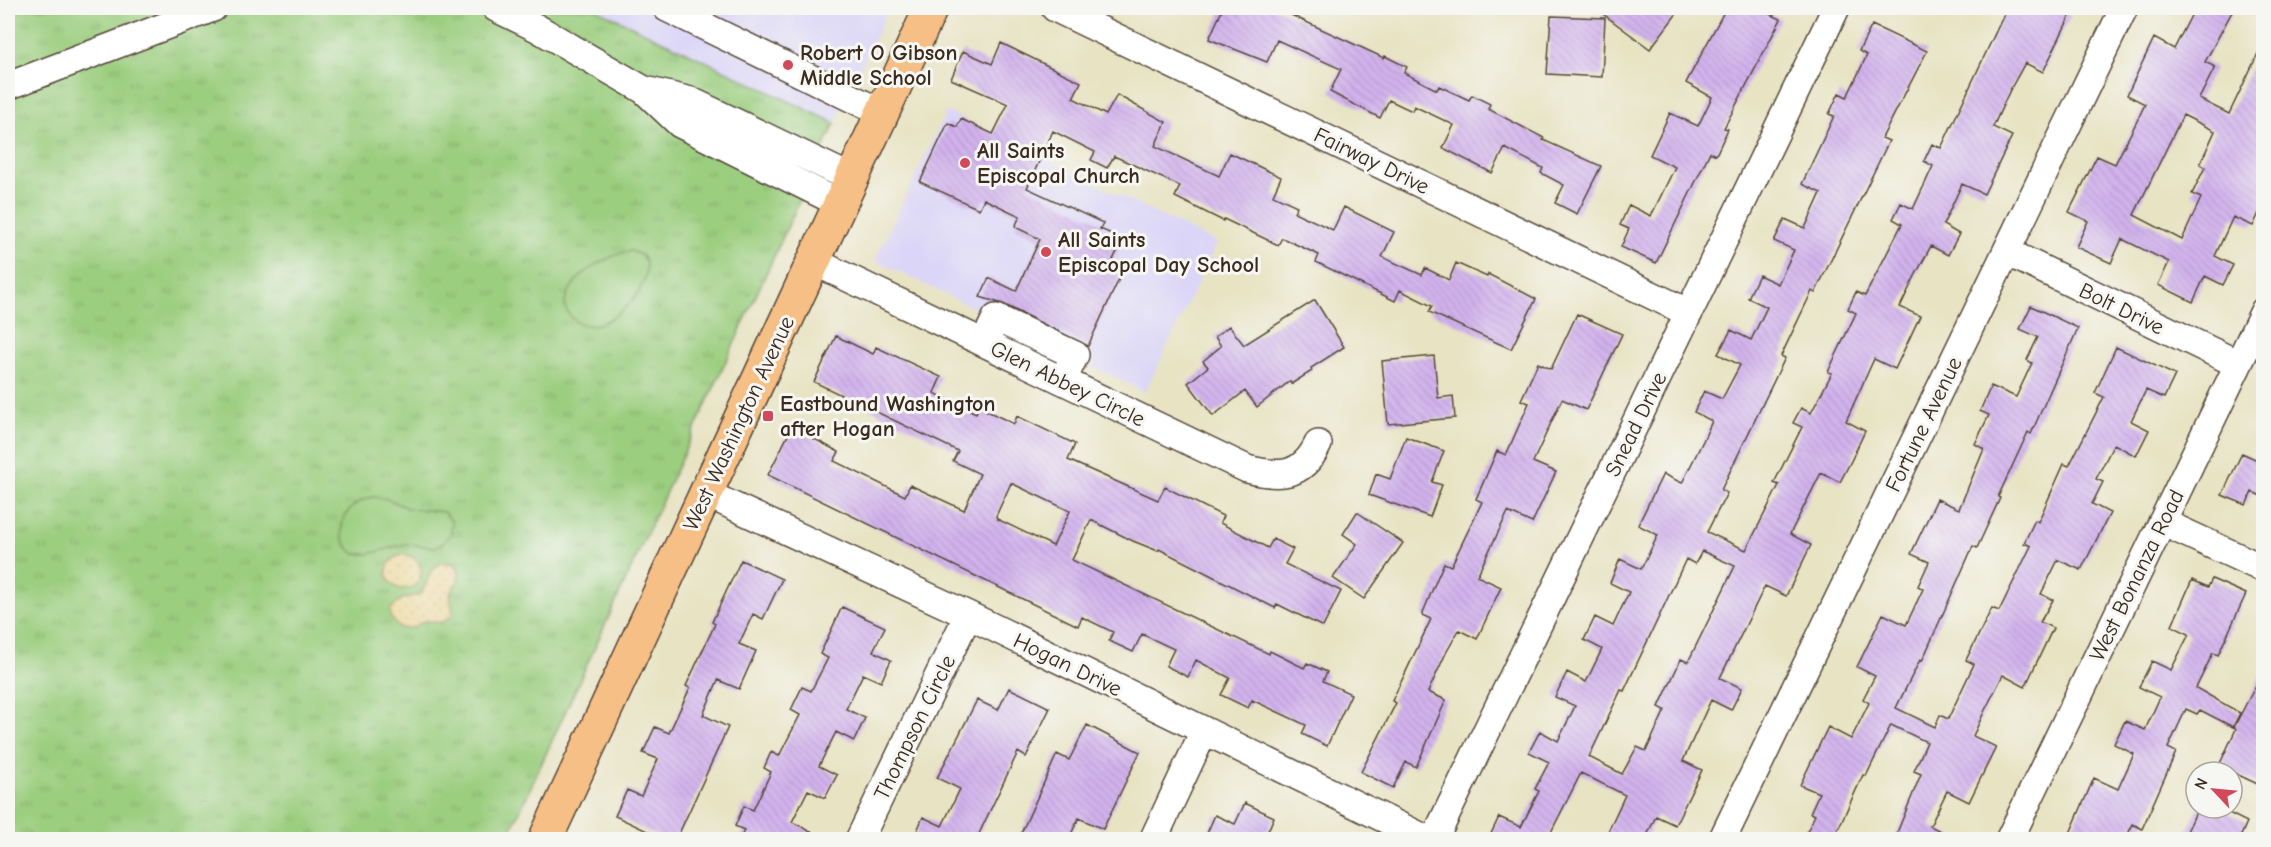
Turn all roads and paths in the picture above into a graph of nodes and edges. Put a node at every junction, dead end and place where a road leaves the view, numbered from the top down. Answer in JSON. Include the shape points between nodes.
{"nodes":[{"id":1,"x":213,"y":8,"type":"edge"},
{"id":2,"x":496,"y":8,"type":"edge"},
{"id":3,"x":667,"y":8,"type":"edge"},
{"id":4,"x":931,"y":8,"type":"edge"},
{"id":5,"x":1055,"y":8,"type":"edge"},
{"id":6,"x":1836,"y":8,"type":"edge"},
{"id":7,"x":2124,"y":8,"type":"edge"},
{"id":8,"x":8,"y":86,"type":"edge"},
{"id":9,"x":882,"y":113,"type":"junction"},
{"id":10,"x":845,"y":191,"type":"junction"},
{"id":11,"x":2007,"y":252,"type":"junction"},
{"id":12,"x":813,"y":261,"type":"junction"},
{"id":13,"x":2264,"y":311,"type":"edge"},
{"id":14,"x":1689,"y":313,"type":"junction"},
{"id":15,"x":2238,"y":364,"type":"junction"},
{"id":16,"x":1318,"y":444,"type":"dead end"},
{"id":17,"x":705,"y":493,"type":"junction"},
{"id":18,"x":2162,"y":522,"type":"junction"},
{"id":19,"x":2264,"y":568,"type":"edge"},
{"id":20,"x":968,"y":615,"type":"junction"},
{"id":21,"x":1204,"y":731,"type":"junction"},
{"id":22,"x":544,"y":840,"type":"edge"},
{"id":23,"x":860,"y":840,"type":"edge"},
{"id":24,"x":1153,"y":840,"type":"edge"},
{"id":25,"x":1428,"y":840,"type":"edge"},
{"id":26,"x":1434,"y":840,"type":"edge"},
{"id":27,"x":1722,"y":840,"type":"edge"},
{"id":28,"x":2009,"y":840,"type":"edge"}],
"edges":[{"from":1,"to":8,"type":"street"},
{"from":2,"to":10,"type":"street","via":[[644,90],[691,101]]},
{"from":3,"to":9,"type":"street"},
{"from":4,"to":9,"type":"main road","name":"West Washington Avenue"},
{"from":5,"to":14,"type":"street","name":"Fairway Drive"},
{"from":6,"to":14,"type":"street","name":"Snead Drive"},
{"from":7,"to":11,"type":"street","name":"Fortune Avenue"},
{"from":9,"to":10,"type":"main road","name":"West Washington Avenue"},
{"from":10,"to":12,"type":"main road","name":"West Washington Avenue"},
{"from":11,"to":15,"type":"street","name":"Bolt Drive"},
{"from":11,"to":27,"type":"street","name":"Fortune Avenue"},
{"from":12,"to":16,"type":"street","name":"Glen Abbey Circle","via":[[1247,469],[1272,475],[1296,470],[1311,459]]},
{"from":12,"to":17,"type":"main road","name":"West Washington Avenue"},
{"from":13,"to":15,"type":"street","name":"West Bonanza Road"},
{"from":14,"to":26,"type":"street","name":"Snead Drive"},
{"from":15,"to":18,"type":"street","name":"West Bonanza Road"},
{"from":17,"to":20,"type":"street","name":"Hogan Drive"},
{"from":17,"to":22,"type":"main road","name":"West Washington Avenue"},
{"from":18,"to":19,"type":"street"},
{"from":18,"to":28,"type":"street","name":"West Bonanza Road"},
{"from":20,"to":21,"type":"street","name":"Hogan Drive"},
{"from":20,"to":23,"type":"street","name":"Thompson Circle"},
{"from":21,"to":24,"type":"street"},
{"from":21,"to":25,"type":"street","name":"Hogan Drive"}]}
